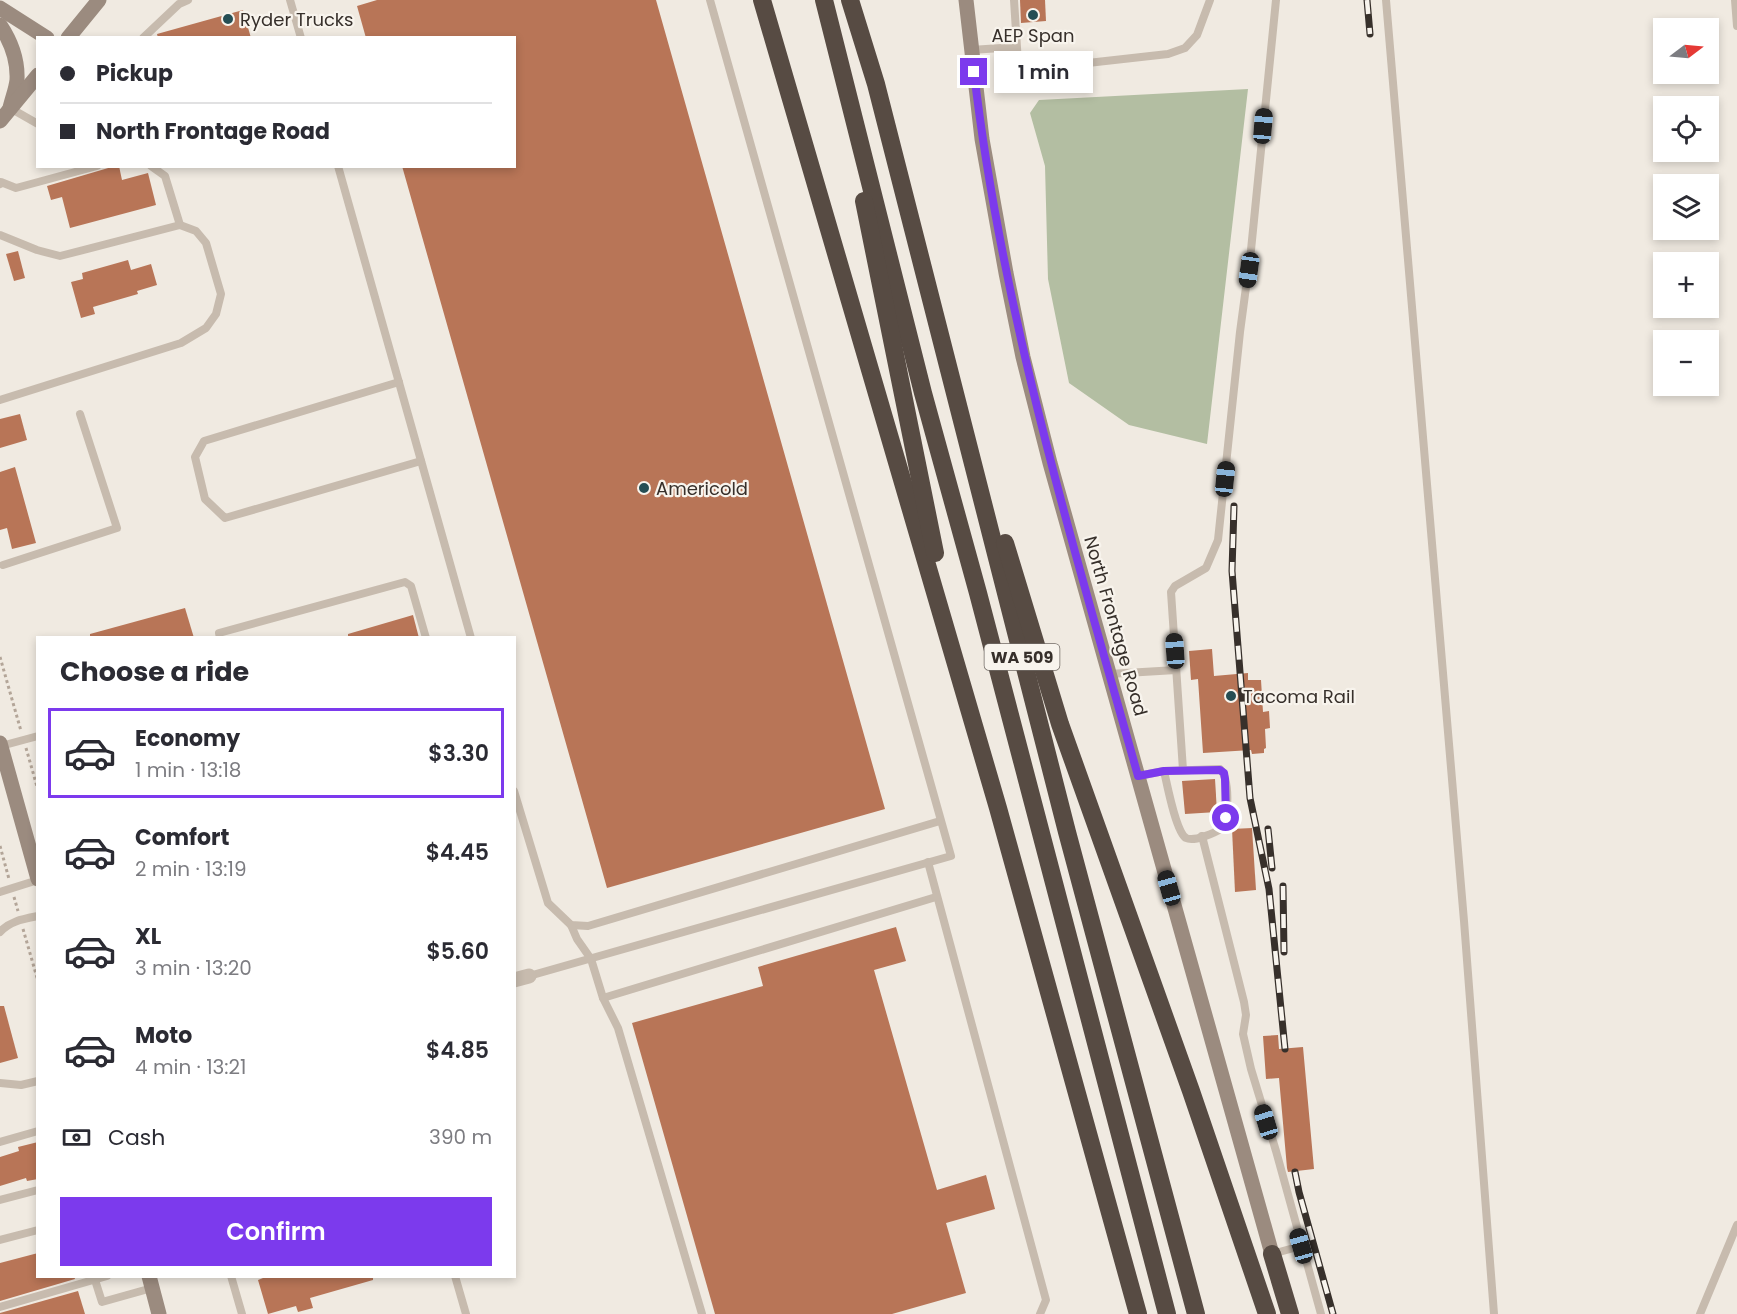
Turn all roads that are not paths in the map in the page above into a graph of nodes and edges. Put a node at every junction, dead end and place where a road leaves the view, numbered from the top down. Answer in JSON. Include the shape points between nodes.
{"nodes":[{"id":1,"x":99,"y":0,"type":"edge"},
{"id":2,"x":188,"y":0,"type":"edge"},
{"id":3,"x":290,"y":0,"type":"edge"},
{"id":4,"x":710,"y":0,"type":"edge"},
{"id":5,"x":762,"y":0,"type":"edge"},
{"id":6,"x":824,"y":0,"type":"edge"},
{"id":7,"x":850,"y":0,"type":"edge"},
{"id":8,"x":966,"y":0,"type":"edge"},
{"id":9,"x":1014,"y":0,"type":"edge"},
{"id":10,"x":1210,"y":0,"type":"edge"},
{"id":11,"x":1276,"y":0,"type":"edge"},
{"id":12,"x":1386,"y":0,"type":"edge"},
{"id":13,"x":1735,"y":0,"type":"edge"},
{"id":14,"x":0,"y":8,"type":"edge"},
{"id":15,"x":0,"y":24,"type":"edge"},
{"id":16,"x":1737,"y":26,"type":"edge"},
{"id":17,"x":44,"y":36,"type":"edge"},
{"id":18,"x":70,"y":36,"type":"edge"},
{"id":19,"x":145,"y":36,"type":"edge"},
{"id":20,"x":300,"y":36,"type":"edge"},
{"id":21,"x":1016,"y":47,"type":"junction"},
{"id":22,"x":971,"y":50,"type":"junction"},
{"id":23,"x":1052,"y":67,"type":"dead end"},
{"id":24,"x":36,"y":77,"type":"edge"},
{"id":25,"x":1019,"y":79,"type":"dead end"},
{"id":26,"x":10,"y":108,"type":"junction"},
{"id":27,"x":0,"y":121,"type":"edge"},
{"id":28,"x":36,"y":123,"type":"edge"},
{"id":29,"x":90,"y":168,"type":"edge"},
{"id":30,"x":154,"y":168,"type":"edge"},
{"id":31,"x":339,"y":168,"type":"edge"},
{"id":32,"x":0,"y":184,"type":"edge"},
{"id":33,"x":180,"y":225,"type":"junction"},
{"id":34,"x":0,"y":235,"type":"edge"},
{"id":35,"x":933,"y":312,"type":"junction"},
{"id":36,"x":399,"y":382,"type":"junction"},
{"id":37,"x":0,"y":400,"type":"edge"},
{"id":38,"x":80,"y":414,"type":"dead end"},
{"id":39,"x":421,"y":461,"type":"junction"},
{"id":40,"x":0,"y":555,"type":"edge"},
{"id":41,"x":2,"y":566,"type":"edge"},
{"id":42,"x":220,"y":636,"type":"edge"},
{"id":43,"x":425,"y":636,"type":"edge"},
{"id":44,"x":470,"y":636,"type":"edge"},
{"id":45,"x":1176,"y":670,"type":"junction"},
{"id":46,"x":1109,"y":674,"type":"junction"},
{"id":47,"x":36,"y":737,"type":"edge"},
{"id":48,"x":0,"y":745,"type":"edge"},
{"id":49,"x":1183,"y":770,"type":"junction"},
{"id":50,"x":1164,"y":771,"type":"junction"},
{"id":51,"x":1138,"y":776,"type":"junction"},
{"id":52,"x":516,"y":798,"type":"edge"},
{"id":53,"x":998,"y":808,"type":"junction"},
{"id":54,"x":939,"y":820,"type":"junction"},
{"id":55,"x":1202,"y":836,"type":"junction"},
{"id":56,"x":928,"y":862,"type":"junction"},
{"id":57,"x":36,"y":872,"type":"edge"},
{"id":58,"x":36,"y":880,"type":"edge"},
{"id":59,"x":0,"y":892,"type":"edge"},
{"id":60,"x":936,"y":897,"type":"junction"},
{"id":61,"x":36,"y":916,"type":"edge"},
{"id":62,"x":571,"y":925,"type":"junction"},
{"id":63,"x":0,"y":932,"type":"edge"},
{"id":64,"x":591,"y":959,"type":"junction"},
{"id":65,"x":522,"y":978,"type":"edge"},
{"id":66,"x":603,"y":998,"type":"junction"},
{"id":67,"x":36,"y":1081,"type":"edge"},
{"id":68,"x":0,"y":1083,"type":"edge"},
{"id":69,"x":36,"y":1132,"type":"edge"},
{"id":70,"x":0,"y":1142,"type":"edge"},
{"id":71,"x":36,"y":1191,"type":"edge"},
{"id":72,"x":0,"y":1200,"type":"edge"},
{"id":73,"x":1737,"y":1228,"type":"edge"},
{"id":74,"x":36,"y":1231,"type":"edge"},
{"id":75,"x":0,"y":1240,"type":"edge"},
{"id":76,"x":1301,"y":1246,"type":"junction"},
{"id":77,"x":1272,"y":1254,"type":"junction"},
{"id":78,"x":100,"y":1278,"type":"edge"},
{"id":79,"x":232,"y":1278,"type":"edge"},
{"id":80,"x":456,"y":1278,"type":"edge"},
{"id":81,"x":94,"y":1280,"type":"junction"},
{"id":82,"x":150,"y":1282,"type":"edge"},
{"id":83,"x":0,"y":1307,"type":"edge"},
{"id":84,"x":159,"y":1314,"type":"edge"},
{"id":85,"x":242,"y":1314,"type":"edge"},
{"id":86,"x":466,"y":1314,"type":"edge"},
{"id":87,"x":702,"y":1314,"type":"edge"},
{"id":88,"x":1040,"y":1314,"type":"edge"},
{"id":89,"x":1138,"y":1314,"type":"edge"},
{"id":90,"x":1167,"y":1314,"type":"edge"},
{"id":91,"x":1196,"y":1314,"type":"edge"},
{"id":92,"x":1267,"y":1314,"type":"edge"},
{"id":93,"x":1290,"y":1314,"type":"edge"},
{"id":94,"x":1321,"y":1314,"type":"edge"},
{"id":95,"x":1494,"y":1314,"type":"edge"},
{"id":96,"x":1700,"y":1314,"type":"edge"}],
"edges":[{"from":1,"to":18,"type":"street"},
{"from":2,"to":19,"type":"lane"},
{"from":3,"to":20,"type":"lane"},
{"from":4,"to":54,"type":"lane"},
{"from":5,"to":53,"type":"highway"},
{"from":6,"to":53,"type":"highway","via":[[928,525]]},
{"from":6,"to":90,"type":"highway","number":"WA 509","via":[[922,393]]},
{"from":7,"to":35,"type":"highway","number":"WA 509","via":[[876,84]]},
{"from":8,"to":22,"type":"street","name":"North Frontage Road"},
{"from":9,"to":21,"type":"lane"},
{"from":10,"to":23,"type":"lane","via":[[1197,35],[1185,48],[1168,54]]},
{"from":11,"to":45,"type":"lane","via":[[1218,540],[1206,568],[1171,592]]},
{"from":12,"to":95,"type":"lane"},
{"from":13,"to":16,"type":"lane"},
{"from":14,"to":17,"type":"street"},
{"from":15,"to":26,"type":"street","via":[[15,57],[17,79]]},
{"from":21,"to":22,"type":"lane"},
{"from":21,"to":25,"type":"lane"},
{"from":22,"to":46,"type":"street","name":"North Frontage Road","via":[[982,139],[1023,357]]},
{"from":24,"to":26,"type":"street"},
{"from":26,"to":27,"type":"street"},
{"from":26,"to":28,"type":"lane"},
{"from":29,"to":32,"type":"lane","via":[[16,188]]},
{"from":30,"to":33,"type":"lane","via":[[165,176]]},
{"from":31,"to":36,"type":"lane"},
{"from":33,"to":34,"type":"lane","via":[[60,256]]},
{"from":33,"to":37,"type":"lane","via":[[196,231],[206,243],[221,294],[216,314],[206,328],[181,343]]},
{"from":35,"to":91,"type":"highway","number":"WA 509"},
{"from":35,"to":92,"type":"highway","via":[[1060,724]]},
{"from":36,"to":39,"type":"lane"},
{"from":36,"to":39,"type":"lane","via":[[204,441],[195,457],[205,499],[225,518]]},
{"from":38,"to":41,"type":"lane","via":[[117,528]]},
{"from":39,"to":44,"type":"lane"},
{"from":40,"to":41,"type":"lane"},
{"from":42,"to":43,"type":"lane","via":[[219,633],[399,582],[411,586]]},
{"from":45,"to":46,"type":"lane"},
{"from":45,"to":49,"type":"lane"},
{"from":46,"to":51,"type":"street","name":"North Frontage Road"},
{"from":47,"to":48,"type":"lane"},
{"from":48,"to":57,"type":"street"},
{"from":49,"to":50,"type":"lane"},
{"from":49,"to":55,"type":"lane","via":[[1216,769],[1224,776],[1224,825]]},
{"from":50,"to":51,"type":"lane"},
{"from":50,"to":55,"type":"lane","via":[[1181,831],[1188,838]]},
{"from":51,"to":77,"type":"street","name":"North Frontage Road"},
{"from":52,"to":62,"type":"lane","via":[[548,903]]},
{"from":53,"to":89,"type":"highway"},
{"from":54,"to":56,"type":"lane","via":[[951,856]]},
{"from":54,"to":62,"type":"lane","via":[[588,926]]},
{"from":55,"to":76,"type":"lane","via":[[1244,1002],[1244,1034],[1251,1069]]},
{"from":56,"to":60,"type":"lane"},
{"from":56,"to":64,"type":"lane"},
{"from":58,"to":59,"type":"lane"},
{"from":60,"to":66,"type":"lane"},
{"from":60,"to":88,"type":"lane","via":[[1046,1300]]},
{"from":61,"to":63,"type":"lane","via":[[18,920]]},
{"from":62,"to":64,"type":"lane"},
{"from":64,"to":65,"type":"lane"},
{"from":64,"to":66,"type":"lane"},
{"from":66,"to":87,"type":"lane","via":[[618,1028]]},
{"from":67,"to":68,"type":"lane"},
{"from":69,"to":70,"type":"lane"},
{"from":71,"to":72,"type":"lane"},
{"from":73,"to":96,"type":"lane"},
{"from":74,"to":75,"type":"lane"},
{"from":76,"to":77,"type":"lane"},
{"from":76,"to":94,"type":"lane"},
{"from":77,"to":93,"type":"highway"},
{"from":78,"to":81,"type":"lane"},
{"from":79,"to":85,"type":"lane"},
{"from":80,"to":86,"type":"lane"},
{"from":81,"to":82,"type":"lane","via":[[102,1302]]},
{"from":81,"to":83,"type":"lane"},
{"from":82,"to":84,"type":"street"}]}
